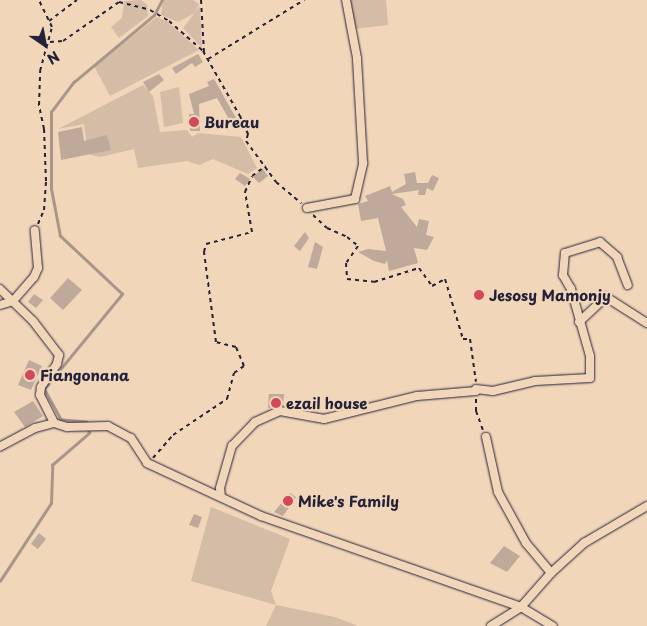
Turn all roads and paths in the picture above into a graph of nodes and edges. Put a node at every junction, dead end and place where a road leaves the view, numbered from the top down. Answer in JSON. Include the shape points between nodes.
{"nodes":[{"id":1,"x":39,"y":0,"type":"edge"},
{"id":2,"x":77,"y":0,"type":"edge"},
{"id":3,"x":201,"y":0,"type":"edge"},
{"id":4,"x":304,"y":0,"type":"edge"},
{"id":5,"x":346,"y":0,"type":"edge"},
{"id":6,"x":49,"y":21,"type":"junction"},
{"id":7,"x":50,"y":42,"type":"junction"},
{"id":8,"x":205,"y":54,"type":"junction"},
{"id":9,"x":208,"y":60,"type":"junction"},
{"id":10,"x":266,"y":166,"type":"junction"},
{"id":11,"x":307,"y":208,"type":"junction"},
{"id":12,"x":34,"y":230,"type":"joint"},
{"id":13,"x":628,"y":285,"type":"dead end"},
{"id":14,"x":0,"y":289,"type":"edge"},
{"id":15,"x":12,"y":301,"type":"junction"},
{"id":16,"x":0,"y":305,"type":"edge"},
{"id":17,"x":579,"y":322,"type":"junction"},
{"id":18,"x":647,"y":322,"type":"edge"},
{"id":19,"x":476,"y":390,"type":"junction"},
{"id":20,"x":54,"y":423,"type":"junction"},
{"id":21,"x":486,"y":437,"type":"joint"},
{"id":22,"x":0,"y":447,"type":"edge"},
{"id":23,"x":147,"y":463,"type":"junction"},
{"id":24,"x":222,"y":497,"type":"junction"},
{"id":25,"x":647,"y":506,"type":"edge"},
{"id":26,"x":551,"y":573,"type":"junction"},
{"id":27,"x":521,"y":608,"type":"junction"},
{"id":28,"x":491,"y":626,"type":"edge"},
{"id":29,"x":553,"y":626,"type":"edge"}],
"edges":[{"from":1,"to":6,"type":"path"},
{"from":2,"to":6,"type":"path"},
{"from":3,"to":8,"type":"path"},
{"from":4,"to":9,"type":"path"},
{"from":5,"to":11,"type":"street","via":[[357,58],[363,163],[355,200]]},
{"from":6,"to":7,"type":"path","via":[[52,27]]},
{"from":7,"to":8,"type":"path","via":[[63,41],[119,2],[150,10]]},
{"from":7,"to":12,"type":"path","via":[[40,72],[39,105],[46,153],[44,210]]},
{"from":8,"to":9,"type":"path"},
{"from":9,"to":10,"type":"path","via":[[240,116],[248,134],[246,140]]},
{"from":10,"to":11,"type":"path","via":[[276,182]]},
{"from":10,"to":23,"type":"path","via":[[252,176],[245,192],[252,232],[206,244],[204,252],[216,342],[236,347],[244,366],[234,373],[226,399],[173,435]]},
{"from":11,"to":19,"type":"path","via":[[327,228],[358,246],[346,263],[347,279],[374,282],[419,268],[432,286],[445,279],[463,339],[470,338]]},
{"from":12,"to":15,"type":"street","via":[[38,268]]},
{"from":13,"to":17,"type":"street","via":[[617,257],[600,242],[565,253],[563,275]]},
{"from":14,"to":15,"type":"street"},
{"from":15,"to":16,"type":"street"},
{"from":15,"to":20,"type":"street","via":[[59,355],[40,394]]},
{"from":17,"to":18,"type":"street","via":[[606,297]]},
{"from":17,"to":19,"type":"street","via":[[590,356],[590,378],[535,381],[492,391]]},
{"from":19,"to":21,"type":"path","via":[[476,411]]},
{"from":19,"to":24,"type":"street","via":[[417,396],[324,419],[280,412],[255,422],[232,446],[220,488]]},
{"from":20,"to":22,"type":"street","via":[[35,428]]},
{"from":20,"to":23,"type":"street","via":[[66,427],[108,426],[131,438]]},
{"from":21,"to":26,"type":"street","via":[[498,492],[526,543]]},
{"from":23,"to":24,"type":"street"},
{"from":24,"to":27,"type":"street","via":[[261,516]]},
{"from":25,"to":26,"type":"street","via":[[584,543]]},
{"from":26,"to":27,"type":"street"},
{"from":27,"to":28,"type":"street"},
{"from":27,"to":29,"type":"street"}]}
